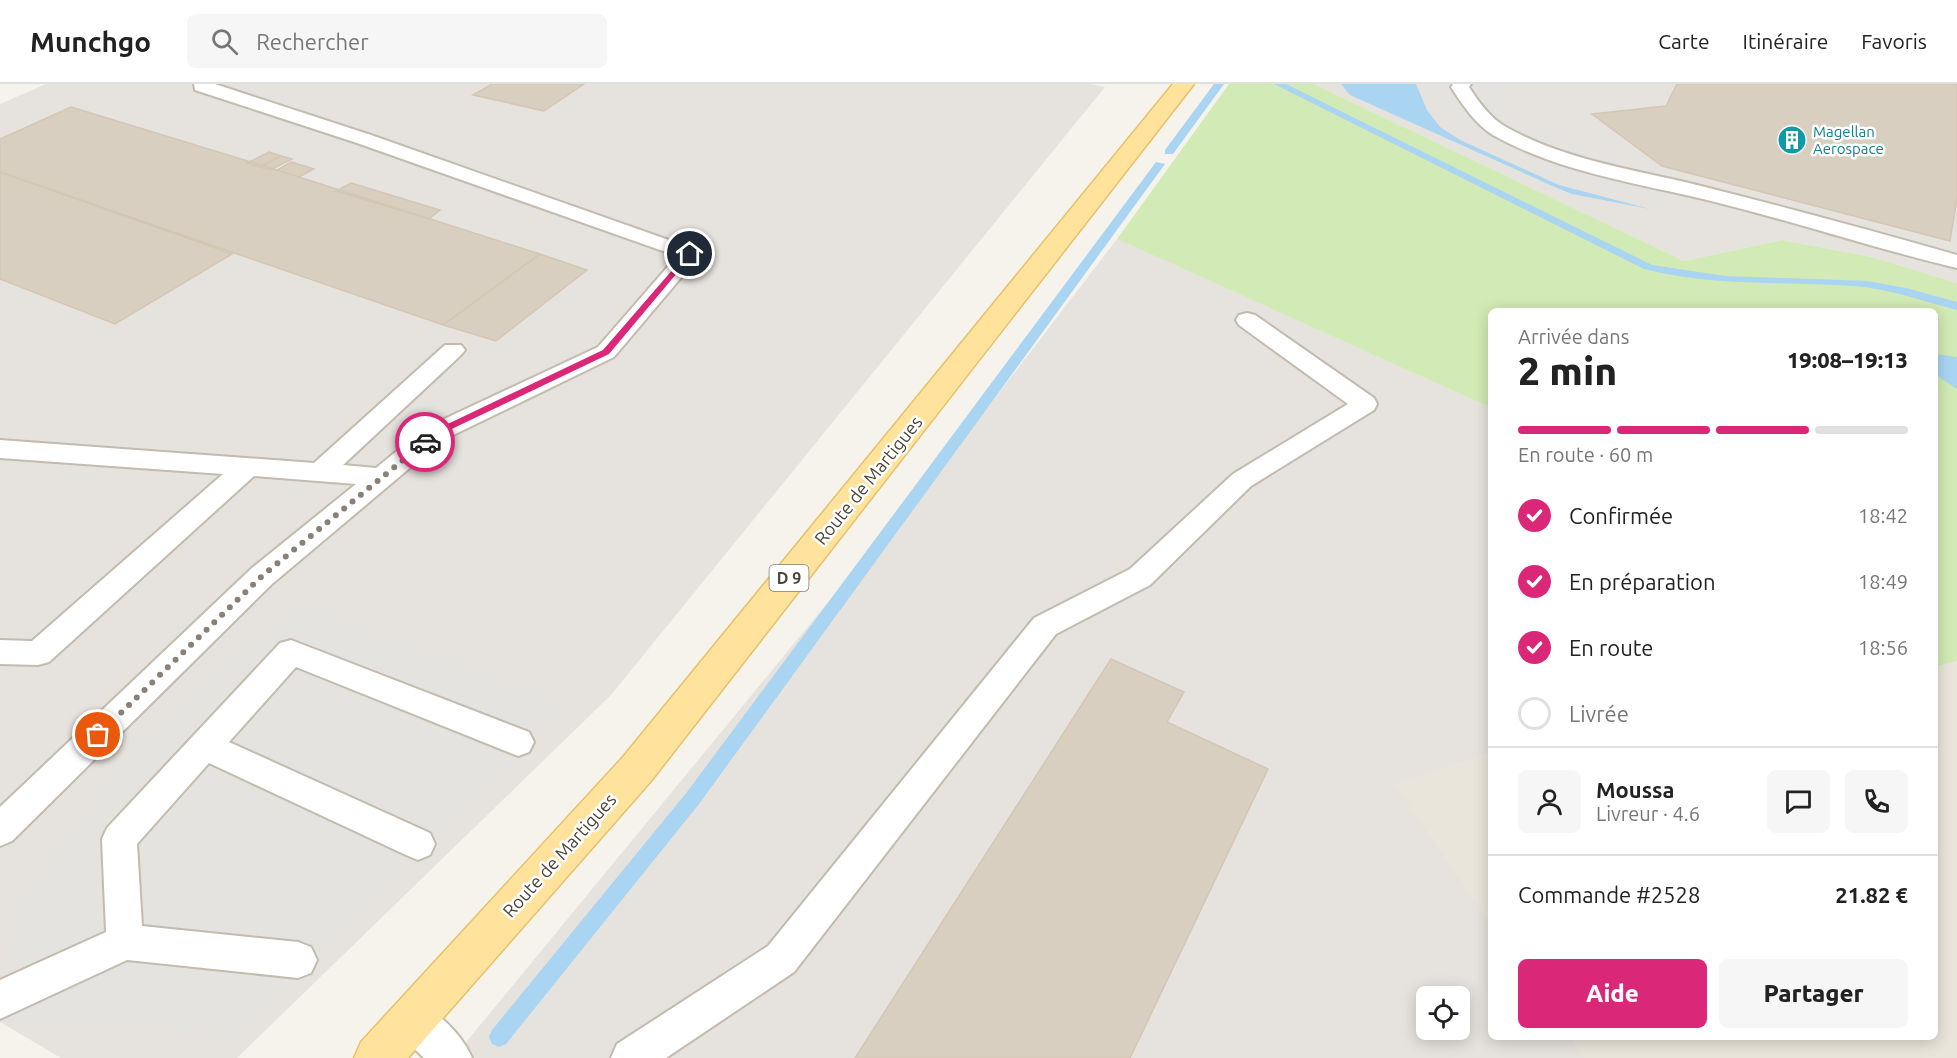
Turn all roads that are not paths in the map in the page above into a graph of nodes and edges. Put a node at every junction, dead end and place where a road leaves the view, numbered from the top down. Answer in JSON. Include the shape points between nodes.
{"nodes":[{"id":1,"x":206,"y":84,"type":"edge"},
{"id":2,"x":1184,"y":84,"type":"edge"},
{"id":3,"x":1461,"y":84,"type":"edge"},
{"id":4,"x":1957,"y":262,"type":"edge"},
{"id":5,"x":1247,"y":320,"type":"dead end"},
{"id":6,"x":453,"y":350,"type":"dead end"},
{"id":7,"x":0,"y":449,"type":"edge"},
{"id":8,"x":249,"y":466,"type":"junction"},
{"id":9,"x":320,"y":472,"type":"junction"},
{"id":10,"x":382,"y":477,"type":"junction"},
{"id":11,"x":0,"y":652,"type":"edge"},
{"id":12,"x":518,"y":742,"type":"dead end"},
{"id":13,"x":205,"y":746,"type":"junction"},
{"id":14,"x":0,"y":830,"type":"edge"},
{"id":15,"x":418,"y":844,"type":"dead end"},
{"id":16,"x":125,"y":942,"type":"junction"},
{"id":17,"x":298,"y":960,"type":"dead end"},
{"id":18,"x":0,"y":1000,"type":"edge"},
{"id":19,"x":412,"y":1019,"type":"junction"},
{"id":20,"x":377,"y":1058,"type":"edge"},
{"id":21,"x":452,"y":1058,"type":"edge"},
{"id":22,"x":631,"y":1058,"type":"edge"}],
"edges":[{"from":1,"to":10,"type":"lane","via":[[201,86],[690,254],[606,352],[434,434]]},
{"from":2,"to":19,"type":"main road","name":"Route de Martigues","number":"D 9","via":[[637,769]]},
{"from":3,"to":4,"type":"lane","via":[[1472,105],[1498,130],[1552,153],[1615,174],[1819,222]]},
{"from":5,"to":22,"type":"lane","via":[[1365,404],[1242,480],[1140,577],[1045,626],[781,960]]},
{"from":6,"to":9,"type":"lane"},
{"from":7,"to":8,"type":"lane"},
{"from":8,"to":9,"type":"lane"},
{"from":8,"to":11,"type":"lane","via":[[38,653]]},
{"from":9,"to":10,"type":"lane"},
{"from":10,"to":14,"type":"lane","via":[[262,576]]},
{"from":12,"to":13,"type":"lane","via":[[291,652]]},
{"from":13,"to":15,"type":"lane"},
{"from":13,"to":16,"type":"lane","via":[[119,839]]},
{"from":16,"to":17,"type":"lane"},
{"from":16,"to":18,"type":"lane"},
{"from":19,"to":20,"type":"main road","name":"Route de Martigues","number":"D 9"},
{"from":19,"to":21,"type":"lane"}]}
